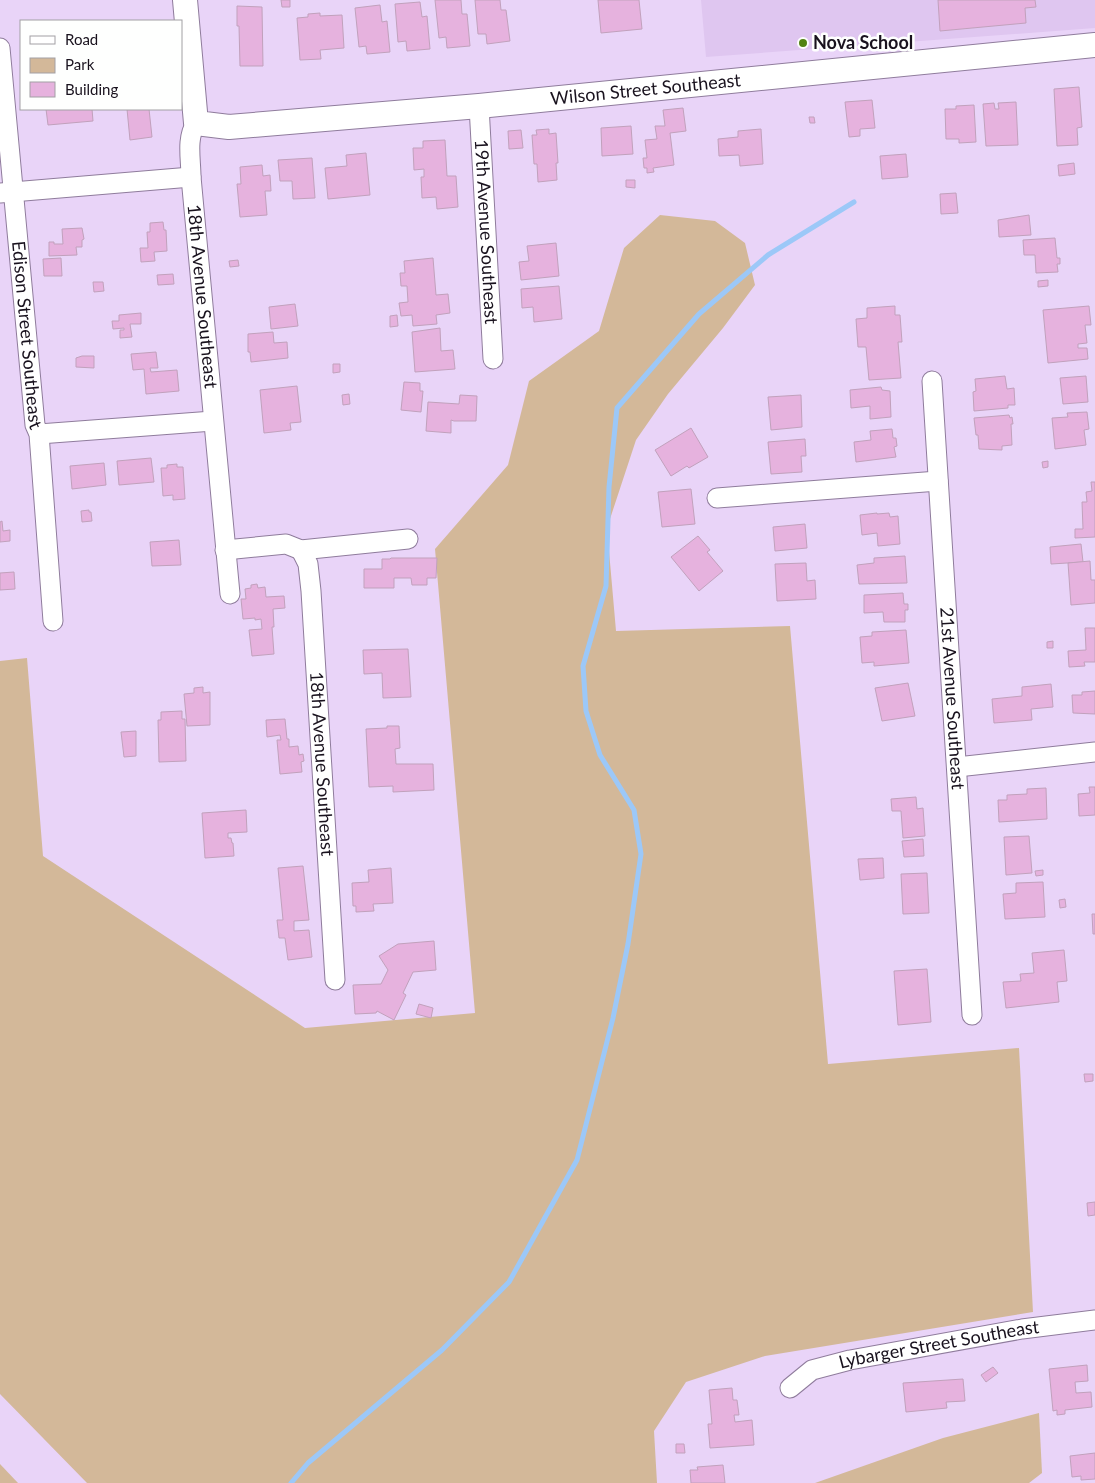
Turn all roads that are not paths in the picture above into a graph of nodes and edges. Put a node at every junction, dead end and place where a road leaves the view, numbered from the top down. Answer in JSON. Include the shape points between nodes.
{"nodes":[{"id":1,"x":185,"y":0,"type":"edge"},
{"id":2,"x":1095,"y":46,"type":"edge"},
{"id":3,"x":0,"y":48,"type":"edge"},
{"id":4,"x":479,"y":106,"type":"junction"},
{"id":5,"x":196,"y":124,"type":"junction"},
{"id":6,"x":191,"y":177,"type":"junction"},
{"id":7,"x":7,"y":192,"type":"edge"},
{"id":8,"x":493,"y":359,"type":"dead end"},
{"id":9,"x":932,"y":381,"type":"dead end"},
{"id":10,"x":213,"y":421,"type":"junction"},
{"id":11,"x":39,"y":434,"type":"junction"},
{"id":12,"x":938,"y":481,"type":"junction"},
{"id":13,"x":717,"y":498,"type":"dead end"},
{"id":14,"x":408,"y":539,"type":"dead end"},
{"id":15,"x":225,"y":550,"type":"junction"},
{"id":16,"x":301,"y":550,"type":"junction"},
{"id":17,"x":230,"y":594,"type":"dead end"},
{"id":18,"x":53,"y":621,"type":"dead end"},
{"id":19,"x":1095,"y":752,"type":"edge"},
{"id":20,"x":956,"y":767,"type":"junction"},
{"id":21,"x":335,"y":980,"type":"dead end"},
{"id":22,"x":972,"y":1015,"type":"dead end"},
{"id":23,"x":1095,"y":1320,"type":"edge"},
{"id":24,"x":790,"y":1388,"type":"dead end"}],
"edges":[{"from":1,"to":5,"type":"street","name":"18th Avenue Southeast"},
{"from":2,"to":4,"type":"street","name":"Wilson Street Southeast"},
{"from":3,"to":7,"type":"street","name":"Edison Street Southeast"},
{"from":4,"to":5,"type":"street","name":"Wilson Street Southeast","via":[[236,127]]},
{"from":4,"to":8,"type":"street","name":"19th Avenue Southeast"},
{"from":5,"to":6,"type":"street","name":"18th Avenue Southeast","via":[[190,139]]},
{"from":6,"to":7,"type":"street"},
{"from":6,"to":10,"type":"street","name":"18th Avenue Southeast"},
{"from":7,"to":11,"type":"street","name":"Edison Street Southeast","via":[[35,425]]},
{"from":9,"to":12,"type":"street","name":"21st Avenue Southeast"},
{"from":10,"to":11,"type":"street"},
{"from":10,"to":15,"type":"street","name":"18th Avenue Southeast"},
{"from":11,"to":18,"type":"street","name":"Edison Street Southeast"},
{"from":12,"to":13,"type":"street"},
{"from":12,"to":20,"type":"street","name":"21st Avenue Southeast"},
{"from":14,"to":16,"type":"street"},
{"from":15,"to":16,"type":"street","via":[[286,544]]},
{"from":15,"to":17,"type":"street","name":"18th Avenue Southeast"},
{"from":16,"to":21,"type":"street","name":"18th Avenue Southeast","via":[[308,564],[311,591]]},
{"from":19,"to":20,"type":"street"},
{"from":20,"to":22,"type":"street","name":"21st Avenue Southeast"},
{"from":23,"to":24,"type":"street","name":"Lybarger Street Southeast","via":[[1013,1330],[850,1360],[812,1370]]}]}
